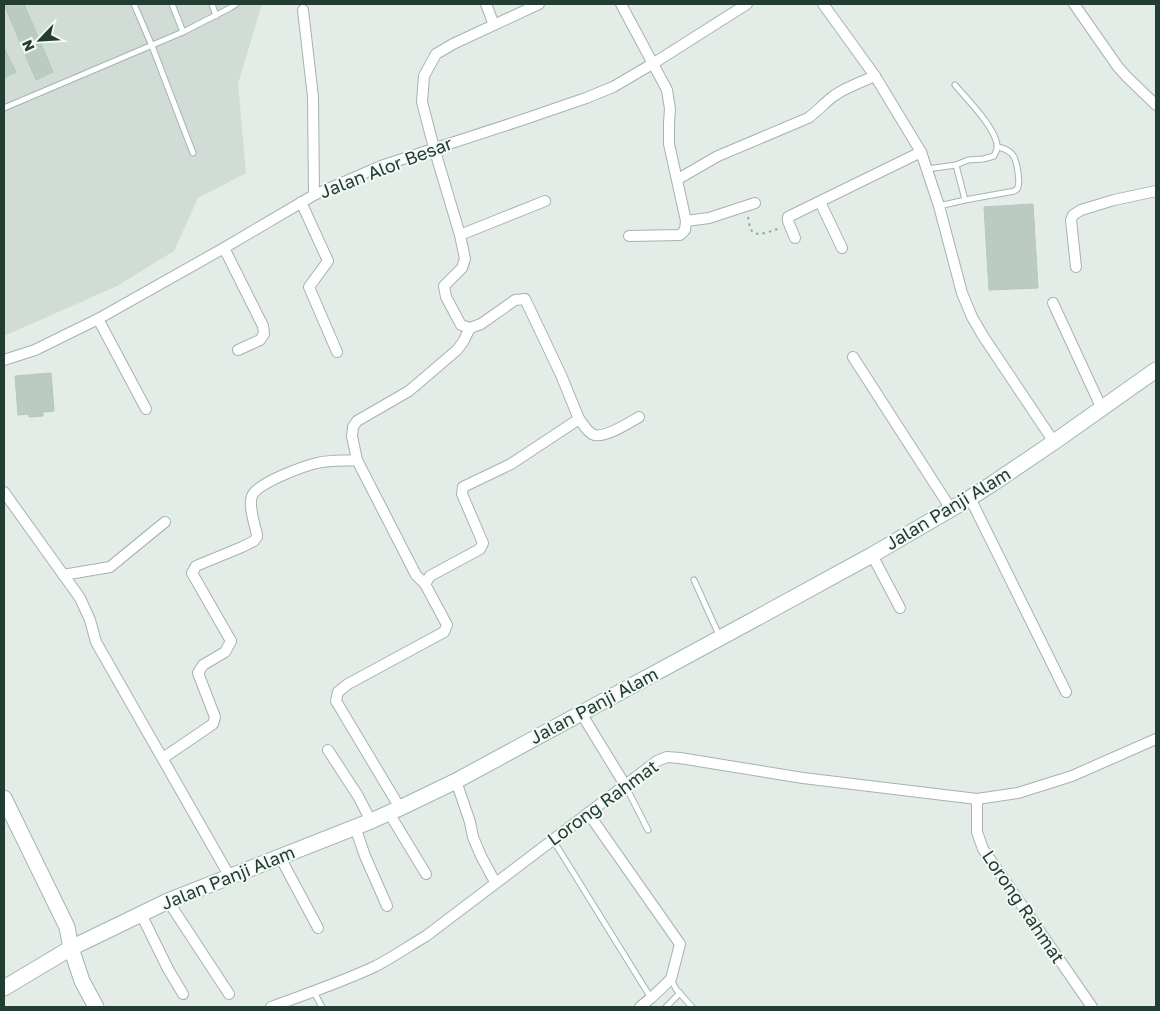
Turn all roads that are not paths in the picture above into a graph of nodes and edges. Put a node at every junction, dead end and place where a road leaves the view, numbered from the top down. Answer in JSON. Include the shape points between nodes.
{"nodes":[{"id":1,"x":134,"y":4,"type":"edge"},
{"id":2,"x":172,"y":4,"type":"edge"},
{"id":3,"x":212,"y":4,"type":"edge"},
{"id":4,"x":236,"y":4,"type":"edge"},
{"id":5,"x":486,"y":4,"type":"edge"},
{"id":6,"x":539,"y":4,"type":"edge"},
{"id":7,"x":621,"y":4,"type":"edge"},
{"id":8,"x":747,"y":4,"type":"edge"},
{"id":9,"x":823,"y":4,"type":"edge"},
{"id":10,"x":1074,"y":4,"type":"edge"},
{"id":11,"x":303,"y":10,"type":"dead end"},
{"id":12,"x":216,"y":16,"type":"junction"},
{"id":13,"x":494,"y":25,"type":"junction"},
{"id":14,"x":183,"y":32,"type":"junction"},
{"id":15,"x":152,"y":46,"type":"junction"},
{"id":16,"x":654,"y":64,"type":"junction"},
{"id":17,"x":875,"y":76,"type":"junction"},
{"id":18,"x":955,"y":85,"type":"dead end"},
{"id":19,"x":1156,"y":105,"type":"edge"},
{"id":20,"x":4,"y":108,"type":"edge"},
{"id":21,"x":998,"y":147,"type":"junction"},
{"id":22,"x":434,"y":148,"type":"junction"},
{"id":23,"x":921,"y":152,"type":"junction"},
{"id":24,"x":193,"y":154,"type":"dead end"},
{"id":25,"x":956,"y":165,"type":"junction"},
{"id":26,"x":927,"y":169,"type":"junction"},
{"id":27,"x":678,"y":179,"type":"junction"},
{"id":28,"x":1156,"y":191,"type":"edge"},
{"id":29,"x":314,"y":196,"type":"junction"},
{"id":30,"x":965,"y":200,"type":"junction"},
{"id":31,"x":545,"y":201,"type":"dead end"},
{"id":32,"x":301,"y":202,"type":"junction"},
{"id":33,"x":820,"y":202,"type":"junction"},
{"id":34,"x":750,"y":205,"type":"road end"},
{"id":35,"x":939,"y":206,"type":"junction"},
{"id":36,"x":686,"y":221,"type":"junction"},
{"id":37,"x":460,"y":235,"type":"junction"},
{"id":38,"x":629,"y":236,"type":"dead end"},
{"id":39,"x":795,"y":238,"type":"dead end"},
{"id":40,"x":224,"y":248,"type":"junction"},
{"id":41,"x":842,"y":248,"type":"dead end"},
{"id":42,"x":1076,"y":267,"type":"dead end"},
{"id":43,"x":1053,"y":303,"type":"dead end"},
{"id":44,"x":98,"y":318,"type":"junction"},
{"id":45,"x":470,"y":328,"type":"junction"},
{"id":46,"x":238,"y":350,"type":"dead end"},
{"id":47,"x":337,"y":352,"type":"dead end"},
{"id":48,"x":853,"y":357,"type":"dead end"},
{"id":49,"x":4,"y":360,"type":"edge"},
{"id":50,"x":1156,"y":370,"type":"edge"},
{"id":51,"x":146,"y":409,"type":"dead end"},
{"id":52,"x":1102,"y":409,"type":"junction"},
{"id":53,"x":639,"y":418,"type":"dead end"},
{"id":54,"x":579,"y":419,"type":"junction"},
{"id":55,"x":1054,"y":442,"type":"junction"},
{"id":56,"x":356,"y":460,"type":"junction"},
{"id":57,"x":4,"y":492,"type":"edge"},
{"id":58,"x":970,"y":498,"type":"junction"},
{"id":59,"x":951,"y":509,"type":"junction"},
{"id":60,"x":165,"y":522,"type":"dead end"},
{"id":61,"x":872,"y":554,"type":"junction"},
{"id":62,"x":63,"y":575,"type":"junction"},
{"id":63,"x":694,"y":580,"type":"dead end"},
{"id":64,"x":425,"y":584,"type":"junction"},
{"id":65,"x":900,"y":608,"type":"dead end"},
{"id":66,"x":720,"y":638,"type":"junction"},
{"id":67,"x":1066,"y":692,"type":"dead end"},
{"id":68,"x":581,"y":713,"type":"junction"},
{"id":69,"x":1156,"y":739,"type":"edge"},
{"id":70,"x":328,"y":750,"type":"dead end"},
{"id":71,"x":163,"y":758,"type":"junction"},
{"id":72,"x":456,"y":781,"type":"junction"},
{"id":73,"x":625,"y":785,"type":"junction"},
{"id":74,"x":4,"y":798,"type":"edge"},
{"id":75,"x":977,"y":799,"type":"junction"},
{"id":76,"x":395,"y":811,"type":"junction"},
{"id":77,"x":588,"y":813,"type":"junction"},
{"id":78,"x":372,"y":821,"type":"junction"},
{"id":79,"x":355,"y":827,"type":"junction"},
{"id":80,"x":648,"y":830,"type":"dead end"},
{"id":81,"x":553,"y":840,"type":"junction"},
{"id":82,"x":280,"y":857,"type":"junction"},
{"id":83,"x":426,"y":874,"type":"dead end"},
{"id":84,"x":230,"y":877,"type":"junction"},
{"id":85,"x":495,"y":882,"type":"junction"},
{"id":86,"x":168,"y":901,"type":"junction"},
{"id":87,"x":387,"y":906,"type":"dead end"},
{"id":88,"x":141,"y":914,"type":"junction"},
{"id":89,"x":318,"y":928,"type":"dead end"},
{"id":90,"x":71,"y":948,"type":"junction"},
{"id":91,"x":671,"y":979,"type":"junction"},
{"id":92,"x":4,"y":988,"type":"edge"},
{"id":93,"x":314,"y":991,"type":"junction"},
{"id":94,"x":680,"y":993,"type":"junction"},
{"id":95,"x":183,"y":994,"type":"dead end"},
{"id":96,"x":229,"y":994,"type":"dead end"},
{"id":97,"x":651,"y":998,"type":"junction"},
{"id":98,"x":96,"y":1007,"type":"edge"},
{"id":99,"x":271,"y":1007,"type":"edge"},
{"id":100,"x":322,"y":1007,"type":"edge"},
{"id":101,"x":640,"y":1007,"type":"edge"},
{"id":102,"x":666,"y":1007,"type":"edge"},
{"id":103,"x":692,"y":1007,"type":"edge"},
{"id":104,"x":1092,"y":1007,"type":"edge"}],
"edges":[{"from":1,"to":15,"type":"lane"},
{"from":2,"to":14,"type":"lane"},
{"from":3,"to":12,"type":"lane"},
{"from":4,"to":12,"type":"lane"},
{"from":5,"to":13,"type":"street"},
{"from":6,"to":13,"type":"street"},
{"from":7,"to":16,"type":"street"},
{"from":8,"to":16,"type":"street","name":"Jalan Alor Besar"},
{"from":9,"to":17,"type":"street"},
{"from":10,"to":19,"type":"street","via":[[1118,67]]},
{"from":11,"to":29,"type":"street","via":[[313,97]]},
{"from":12,"to":14,"type":"lane"},
{"from":13,"to":22,"type":"street","via":[[436,54],[424,76],[422,102]]},
{"from":14,"to":15,"type":"lane"},
{"from":15,"to":20,"type":"lane"},
{"from":15,"to":24,"type":"lane"},
{"from":16,"to":22,"type":"street","name":"Jalan Alor Besar","via":[[586,98]]},
{"from":16,"to":27,"type":"street","via":[[667,90],[669,144]]},
{"from":17,"to":23,"type":"street"},
{"from":17,"to":27,"type":"street","via":[[836,94],[808,118],[718,156]]},
{"from":18,"to":21,"type":"lane","via":[[988,124]]},
{"from":21,"to":25,"type":"lane","via":[[994,156]]},
{"from":21,"to":30,"type":"lane","via":[[1006,149],[1016,160],[1018,188]]},
{"from":22,"to":29,"type":"street","name":"Jalan Alor Besar","via":[[381,166]]},
{"from":22,"to":37,"type":"street"},
{"from":23,"to":26,"type":"street"},
{"from":23,"to":33,"type":"street"},
{"from":25,"to":26,"type":"lane"},
{"from":25,"to":30,"type":"lane"},
{"from":26,"to":35,"type":"street"},
{"from":27,"to":36,"type":"street"},
{"from":28,"to":42,"type":"street","via":[[1114,200],[1073,215]]},
{"from":29,"to":32,"type":"street","name":"Jalan Alor Besar"},
{"from":30,"to":35,"type":"lane"},
{"from":31,"to":37,"type":"street"},
{"from":32,"to":40,"type":"street","name":"Jalan Alor Besar"},
{"from":32,"to":47,"type":"street","via":[[328,262],[309,287]]},
{"from":33,"to":39,"type":"street","via":[[788,217]]},
{"from":33,"to":41,"type":"street"},
{"from":34,"to":36,"type":"street"},
{"from":35,"to":55,"type":"street","via":[[962,293],[972,317]]},
{"from":36,"to":38,"type":"street","via":[[685,230],[680,235]]},
{"from":37,"to":45,"type":"street","via":[[465,259],[462,268],[444,286],[446,297],[461,325]]},
{"from":40,"to":44,"type":"street","name":"Jalan Alor Besar"},
{"from":40,"to":46,"type":"street","via":[[263,326],[264,334],[260,340]]},
{"from":43,"to":52,"type":"street"},
{"from":44,"to":49,"type":"street","name":"Jalan Alor Besar","via":[[35,350]]},
{"from":44,"to":51,"type":"street"},
{"from":45,"to":54,"type":"street","via":[[515,300],[525,299]]},
{"from":45,"to":56,"type":"street","via":[[457,350],[409,391],[357,421],[352,436]]},
{"from":48,"to":59,"type":"street"},
{"from":50,"to":52,"type":"main road","name":"Jalan Panji Alam"},
{"from":52,"to":55,"type":"main road","name":"Jalan Panji Alam"},
{"from":53,"to":54,"type":"street","via":[[596,436]]},
{"from":54,"to":64,"type":"street","via":[[511,464],[463,487],[462,494],[483,542],[480,549],[430,576]]},
{"from":55,"to":58,"type":"main road","name":"Jalan Panji Alam"},
{"from":56,"to":64,"type":"street","via":[[416,575]]},
{"from":56,"to":71,"type":"street","via":[[318,463],[258,488],[250,503],[257,534],[254,541],[196,566],[192,573],[231,642],[225,652],[203,665],[198,673],[215,717],[213,724]]},
{"from":57,"to":62,"type":"street"},
{"from":58,"to":59,"type":"main road","name":"Jalan Panji Alam"},
{"from":58,"to":67,"type":"street"},
{"from":59,"to":61,"type":"main road","name":"Jalan Panji Alam"},
{"from":60,"to":62,"type":"street","via":[[110,567]]},
{"from":61,"to":65,"type":"street"},
{"from":61,"to":66,"type":"main road","name":"Jalan Panji Alam"},
{"from":62,"to":71,"type":"street","via":[[80,598],[96,642]]},
{"from":63,"to":66,"type":"lane"},
{"from":64,"to":76,"type":"street","via":[[447,625],[444,632],[348,684],[338,692],[336,701]]},
{"from":66,"to":68,"type":"main road","name":"Jalan Panji Alam"},
{"from":68,"to":72,"type":"main road","name":"Jalan Panji Alam"},
{"from":68,"to":73,"type":"street"},
{"from":69,"to":75,"type":"street","name":"Lorong Rahmat","via":[[1072,776],[1018,793]]},
{"from":70,"to":78,"type":"street"},
{"from":71,"to":84,"type":"street"},
{"from":72,"to":76,"type":"main road","name":"Jalan Panji Alam"},
{"from":72,"to":85,"type":"street","via":[[473,837]]},
{"from":73,"to":75,"type":"street","name":"Lorong Rahmat","via":[[666,757],[802,778]]},
{"from":73,"to":77,"type":"street","name":"Lorong Rahmat"},
{"from":73,"to":80,"type":"lane"},
{"from":74,"to":90,"type":"main road","via":[[67,927]]},
{"from":75,"to":104,"type":"street","name":"Lorong Rahmat","via":[[977,832],[983,849]]},
{"from":76,"to":78,"type":"main road","name":"Jalan Panji Alam"},
{"from":76,"to":83,"type":"street"},
{"from":77,"to":81,"type":"street","name":"Lorong Rahmat"},
{"from":77,"to":91,"type":"street","via":[[680,944]]},
{"from":78,"to":79,"type":"main road","name":"Jalan Panji Alam"},
{"from":79,"to":82,"type":"main road","name":"Jalan Panji Alam"},
{"from":79,"to":87,"type":"street"},
{"from":81,"to":85,"type":"street","name":"Lorong Rahmat"},
{"from":81,"to":97,"type":"lane"},
{"from":82,"to":84,"type":"main road","name":"Jalan Panji Alam"},
{"from":82,"to":89,"type":"street"},
{"from":84,"to":86,"type":"main road","name":"Jalan Panji Alam"},
{"from":85,"to":93,"type":"street","name":"Lorong Rahmat","via":[[399,953],[356,975]]},
{"from":86,"to":88,"type":"main road","name":"Jalan Panji Alam"},
{"from":86,"to":96,"type":"street"},
{"from":88,"to":90,"type":"main road","name":"Jalan Panji Alam"},
{"from":88,"to":95,"type":"street"},
{"from":90,"to":92,"type":"main road","name":"Jalan Panji Alam"},
{"from":90,"to":98,"type":"main road","via":[[82,981]]},
{"from":91,"to":94,"type":"lane"},
{"from":91,"to":97,"type":"street"},
{"from":93,"to":99,"type":"street","name":"Lorong Rahmat"},
{"from":93,"to":100,"type":"lane"},
{"from":94,"to":102,"type":"lane"},
{"from":94,"to":103,"type":"lane"},
{"from":97,"to":101,"type":"street"}]}
